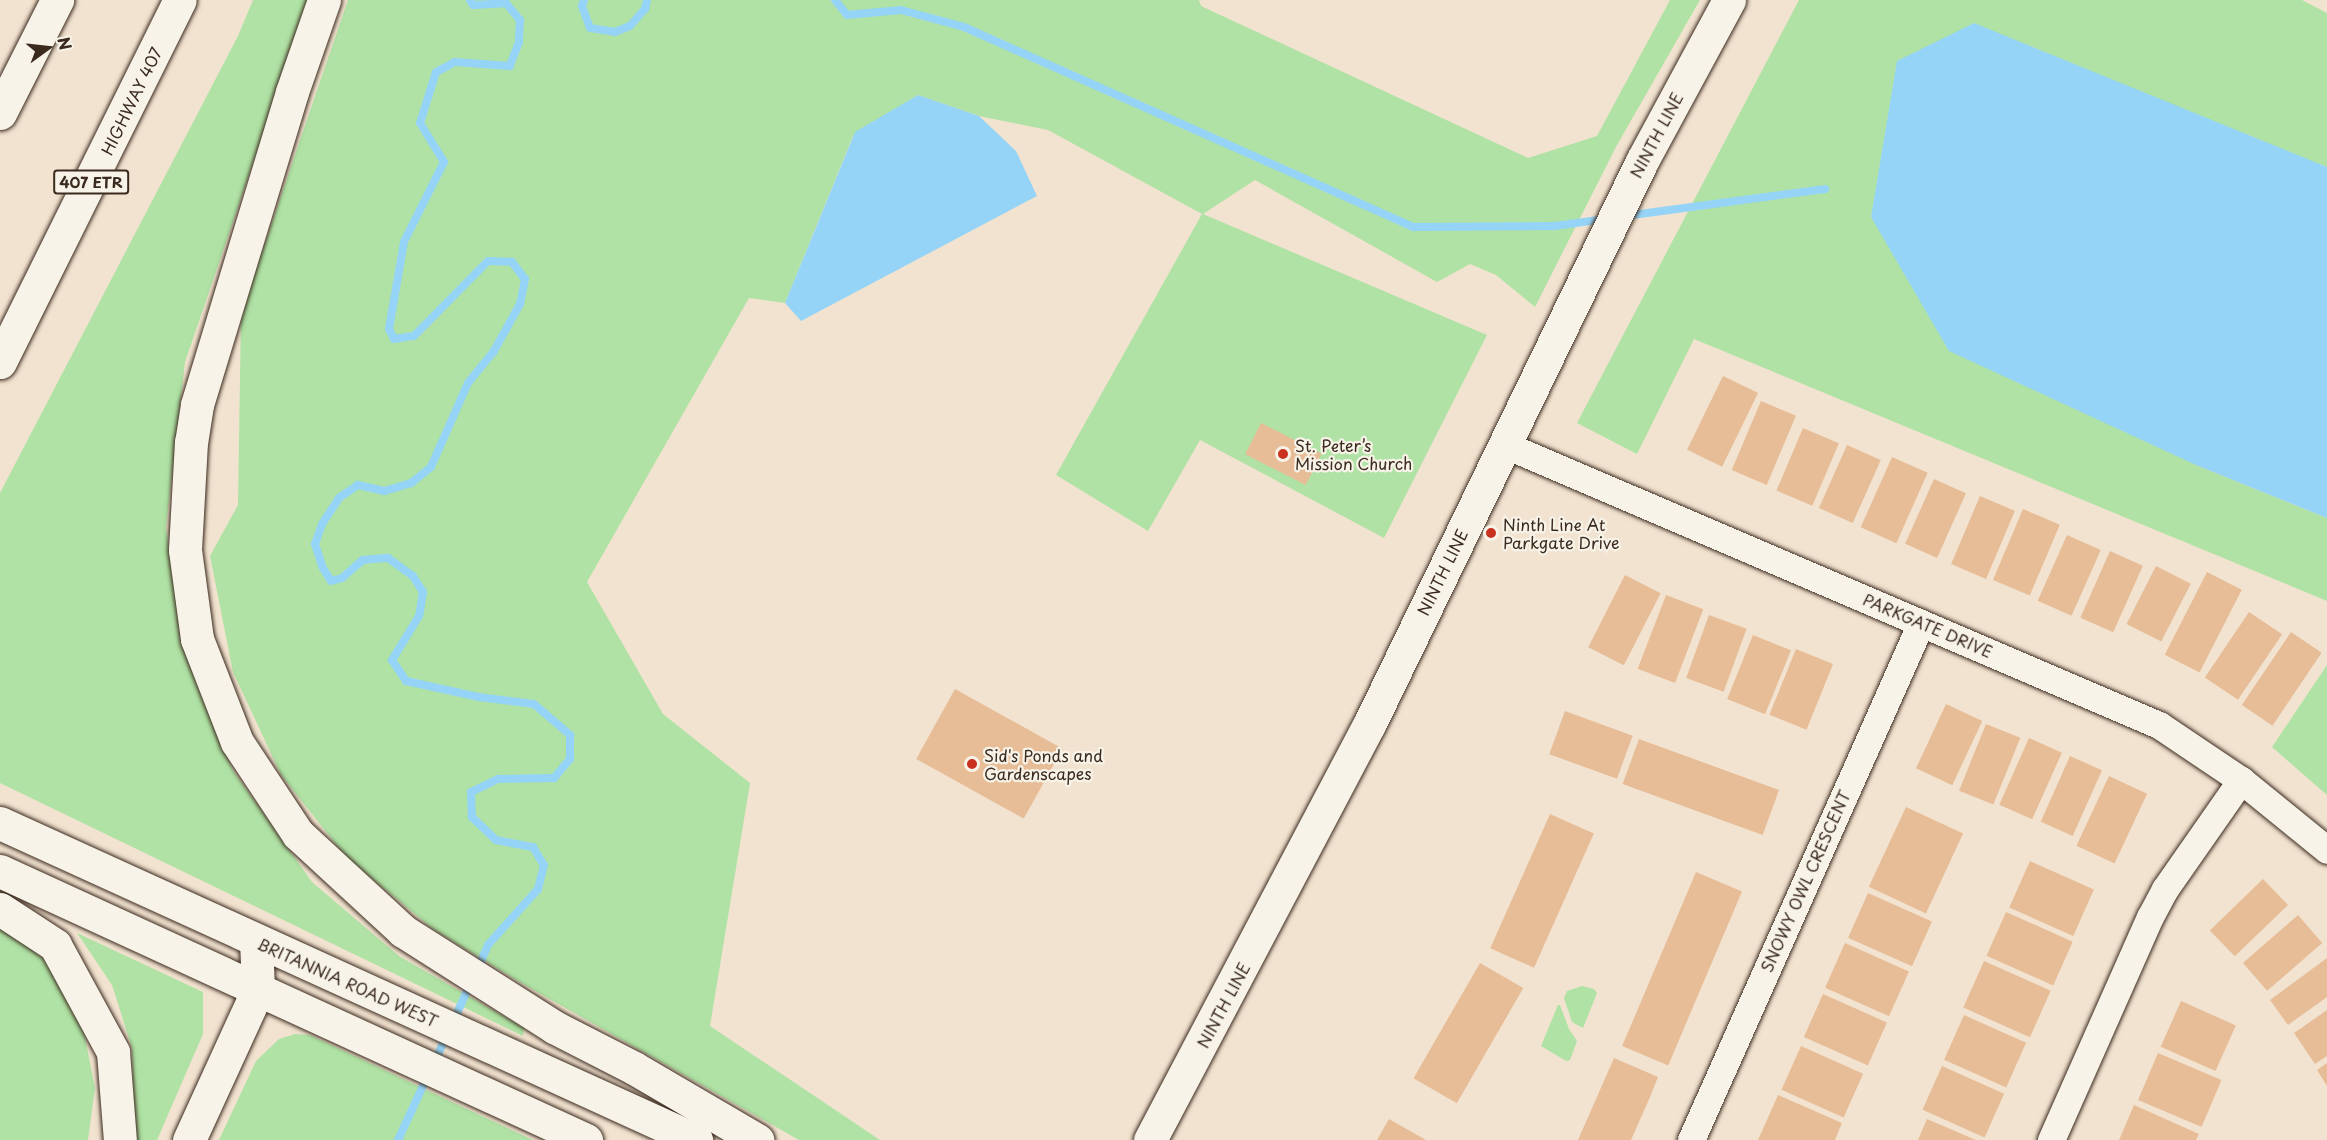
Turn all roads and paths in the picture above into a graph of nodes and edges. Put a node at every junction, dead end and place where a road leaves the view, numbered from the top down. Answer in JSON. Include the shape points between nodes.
{"nodes":[{"id":1,"x":57,"y":0,"type":"edge"},
{"id":2,"x":180,"y":0,"type":"edge"},
{"id":3,"x":324,"y":0,"type":"edge"},
{"id":4,"x":1729,"y":0,"type":"edge"},
{"id":5,"x":0,"y":113,"type":"edge"},
{"id":6,"x":0,"y":362,"type":"edge"},
{"id":7,"x":1503,"y":444,"type":"junction"},
{"id":8,"x":1921,"y":623,"type":"junction"},
{"id":9,"x":2241,"y":780,"type":"junction"},
{"id":10,"x":0,"y":823,"type":"edge"},
{"id":11,"x":2327,"y":850,"type":"edge"},
{"id":12,"x":0,"y":871,"type":"edge"},
{"id":13,"x":0,"y":909,"type":"edge"},
{"id":14,"x":256,"y":940,"type":"junction"},
{"id":15,"x":258,"y":989,"type":"junction"},
{"id":16,"x":120,"y":1140,"type":"edge"},
{"id":17,"x":189,"y":1140,"type":"edge"},
{"id":18,"x":586,"y":1140,"type":"edge"},
{"id":19,"x":696,"y":1140,"type":"edge"},
{"id":20,"x":757,"y":1140,"type":"edge"},
{"id":21,"x":1150,"y":1140,"type":"edge"},
{"id":22,"x":1691,"y":1140,"type":"edge"},
{"id":23,"x":2051,"y":1140,"type":"edge"}],
"edges":[{"from":1,"to":5,"type":"main road"},
{"from":2,"to":6,"type":"main road","name":"HIGHWAY 407","number":"407 ETR"},
{"from":3,"to":20,"type":"main road","via":[[196,405],[185,550],[197,639],[237,742],[298,834],[403,931],[554,1027],[634,1068]]},
{"from":4,"to":7,"type":"main road","name":"NINTH LINE","via":[[1642,161]]},
{"from":7,"to":8,"type":"street","name":"PARKGATE DRIVE"},
{"from":7,"to":21,"type":"main road","name":"NINTH LINE","via":[[1369,725]]},
{"from":8,"to":9,"type":"street","name":"PARKGATE DRIVE","via":[[2159,725]]},
{"from":8,"to":22,"type":"street","name":"SNOWY OWL CRESCENT"},
{"from":9,"to":11,"type":"street","name":"PARKGATE DRIVE"},
{"from":9,"to":23,"type":"street","via":[[2150,917]]},
{"from":10,"to":14,"type":"main road","name":"BRITANNIA ROAD WEST"},
{"from":12,"to":15,"type":"main road"},
{"from":13,"to":16,"type":"main road","via":[[55,945],[113,1052]]},
{"from":14,"to":15,"type":"main road"},
{"from":14,"to":19,"type":"main road","name":"BRITANNIA ROAD WEST"},
{"from":15,"to":17,"type":"main road"},
{"from":15,"to":18,"type":"main road"}]}
